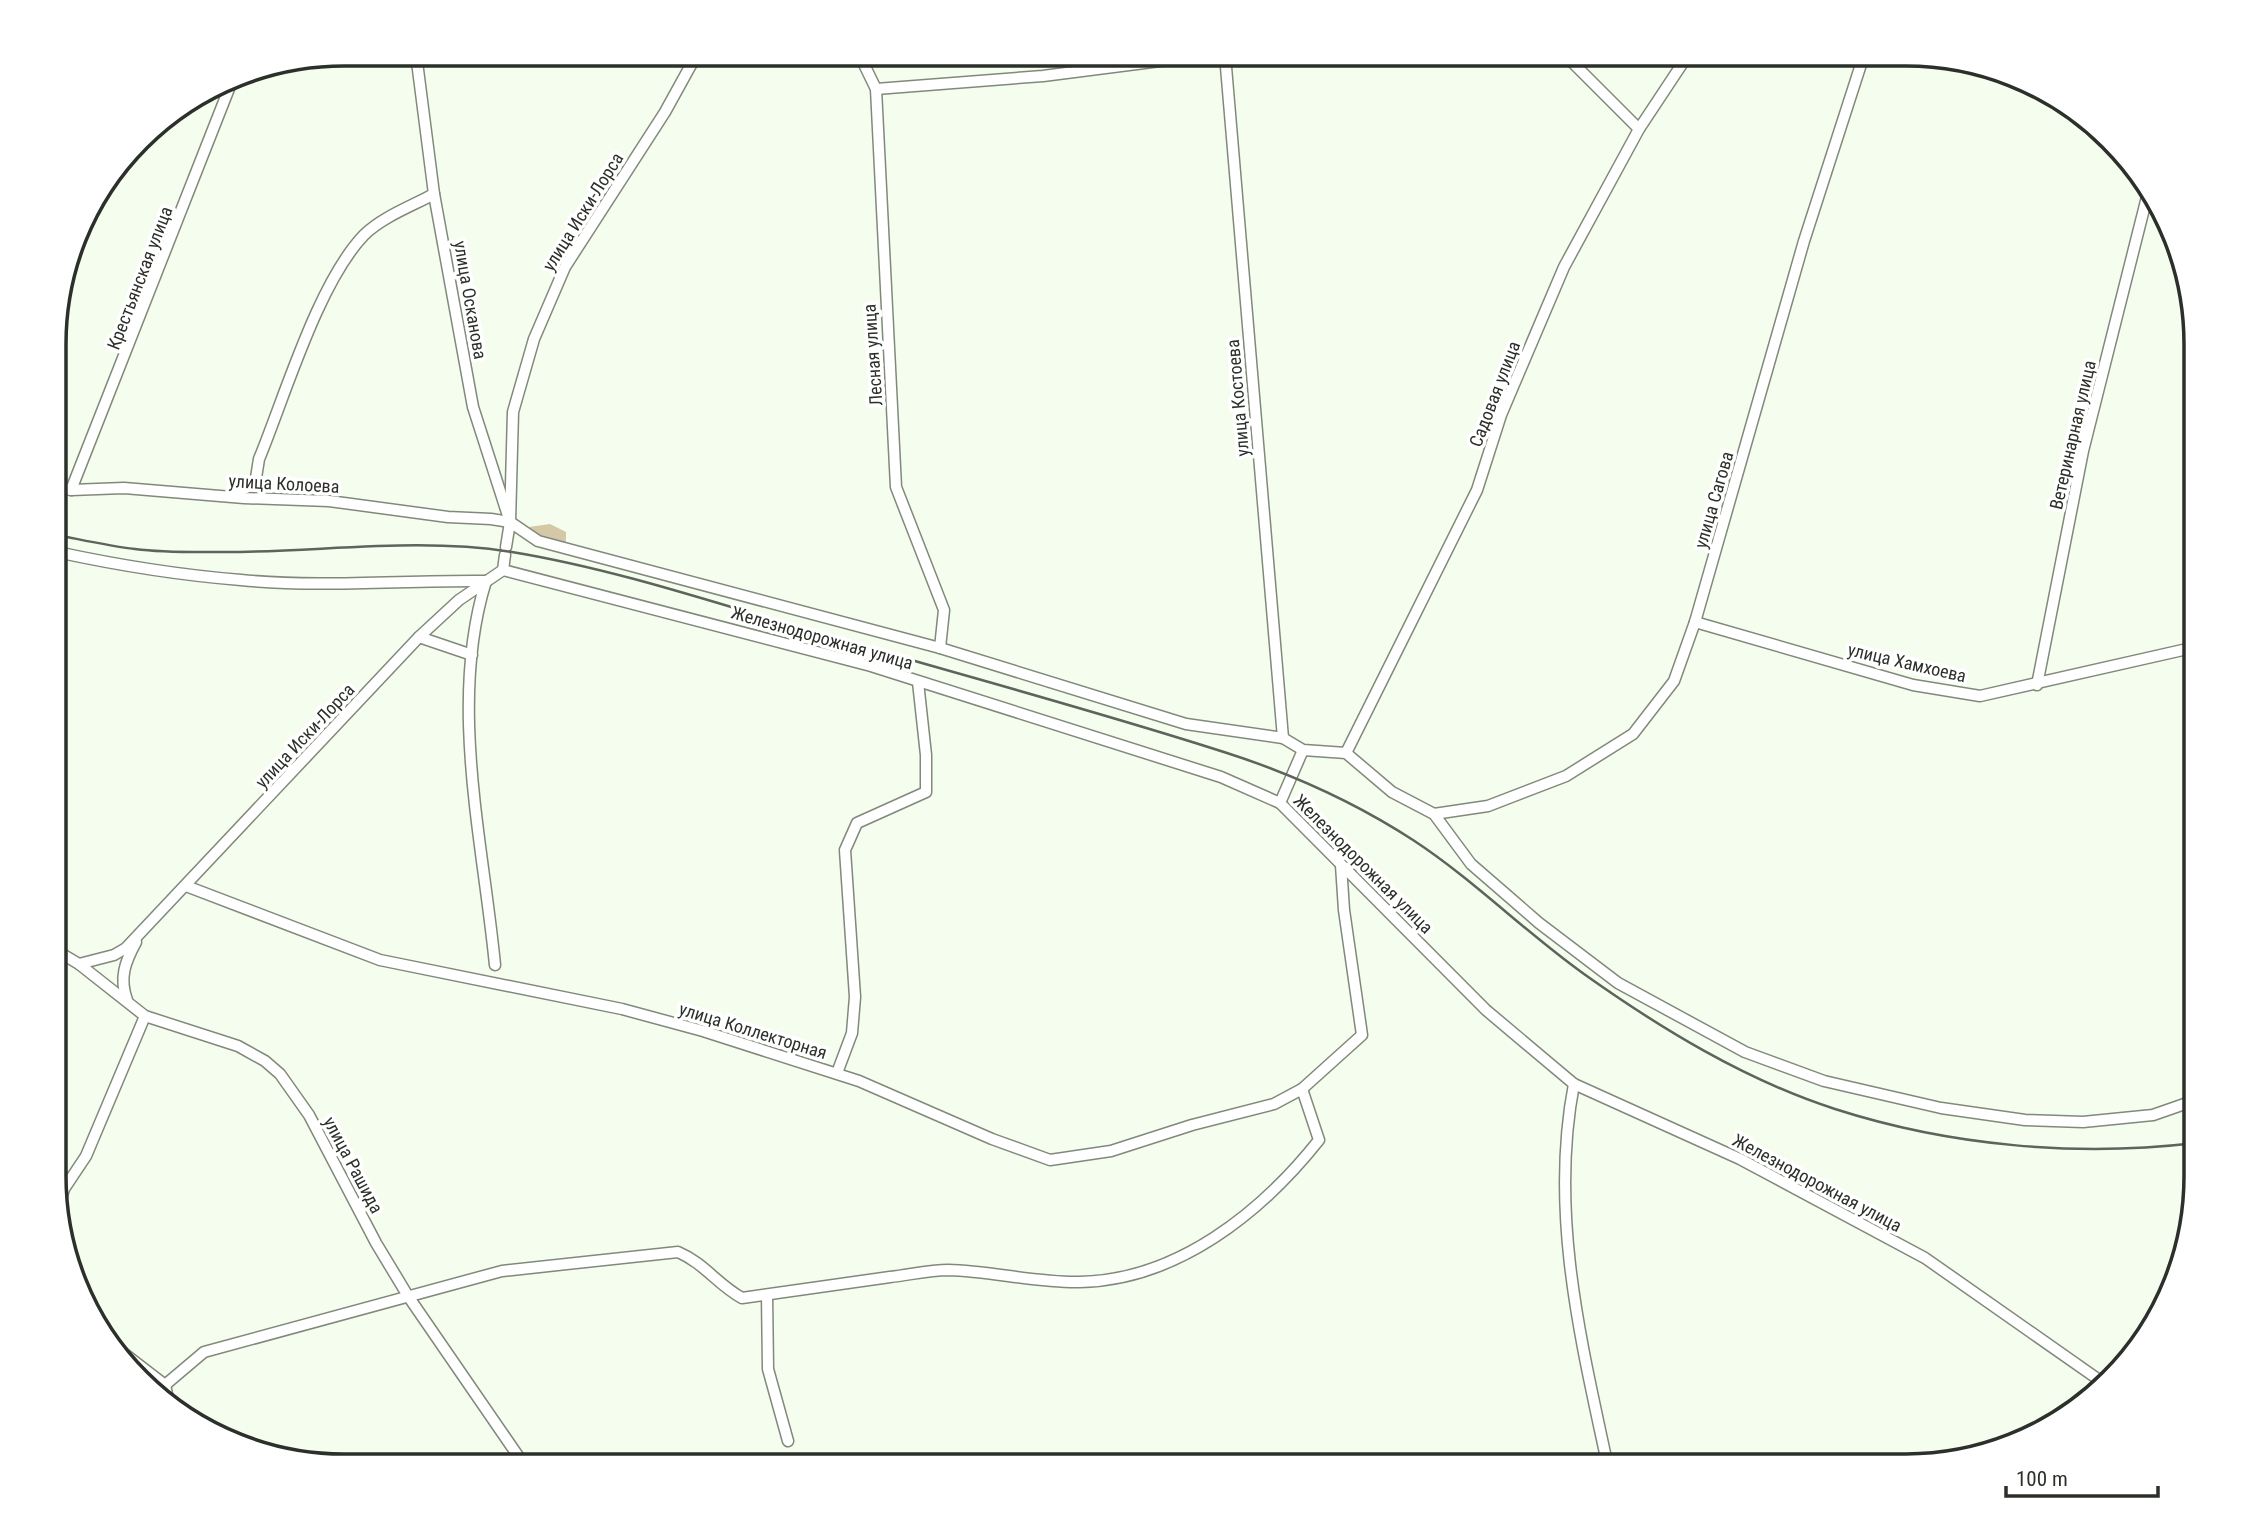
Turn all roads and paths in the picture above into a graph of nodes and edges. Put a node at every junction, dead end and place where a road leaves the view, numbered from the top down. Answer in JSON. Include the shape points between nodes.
{"nodes":[{"id":1,"x":418,"y":66,"type":"edge"},
{"id":2,"x":690,"y":66,"type":"edge"},
{"id":3,"x":865,"y":66,"type":"edge"},
{"id":4,"x":1121,"y":66,"type":"edge"},
{"id":5,"x":1226,"y":66,"type":"edge"},
{"id":6,"x":1576,"y":66,"type":"edge"},
{"id":7,"x":1681,"y":66,"type":"edge"},
{"id":8,"x":1860,"y":66,"type":"edge"},
{"id":9,"x":876,"y":89,"type":"junction"},
{"id":10,"x":228,"y":92,"type":"edge"},
{"id":11,"x":1639,"y":129,"type":"junction"},
{"id":12,"x":434,"y":194,"type":"junction"},
{"id":13,"x":2146,"y":203,"type":"edge"},
{"id":14,"x":66,"y":489,"type":"edge"},
{"id":15,"x":71,"y":490,"type":"junction"},
{"id":16,"x":227,"y":496,"type":"junction"},
{"id":17,"x":510,"y":522,"type":"junction"},
{"id":18,"x":66,"y":554,"type":"edge"},
{"id":19,"x":503,"y":570,"type":"junction"},
{"id":20,"x":452,"y":580,"type":"junction"},
{"id":21,"x":486,"y":581,"type":"junction"},
{"id":22,"x":459,"y":600,"type":"junction"},
{"id":23,"x":1695,"y":622,"type":"junction"},
{"id":24,"x":419,"y":637,"type":"junction"},
{"id":25,"x":940,"y":648,"type":"junction"},
{"id":26,"x":2184,"y":650,"type":"edge"},
{"id":27,"x":472,"y":655,"type":"junction"},
{"id":28,"x":918,"y":682,"type":"junction"},
{"id":29,"x":2037,"y":685,"type":"junction"},
{"id":30,"x":1283,"y":738,"type":"junction"},
{"id":31,"x":1303,"y":750,"type":"junction"},
{"id":32,"x":1346,"y":753,"type":"junction"},
{"id":33,"x":1280,"y":803,"type":"junction"},
{"id":34,"x":1434,"y":814,"type":"junction"},
{"id":35,"x":1340,"y":865,"type":"junction"},
{"id":36,"x":186,"y":886,"type":"junction"},
{"id":37,"x":140,"y":936,"type":"junction"},
{"id":38,"x":66,"y":956,"type":"edge"},
{"id":39,"x":79,"y":964,"type":"junction"},
{"id":40,"x":495,"y":965,"type":"dead end"},
{"id":41,"x":127,"y":1000,"type":"junction"},
{"id":42,"x":145,"y":1016,"type":"junction"},
{"id":43,"x":837,"y":1073,"type":"junction"},
{"id":44,"x":1574,"y":1084,"type":"junction"},
{"id":45,"x":1302,"y":1089,"type":"junction"},
{"id":46,"x":2184,"y":1104,"type":"edge"},
{"id":47,"x":66,"y":1178,"type":"edge"},
{"id":48,"x":70,"y":1179,"type":"junction"},
{"id":49,"x":66,"y":1185,"type":"edge"},
{"id":50,"x":767,"y":1295,"type":"junction"},
{"id":51,"x":408,"y":1296,"type":"junction"},
{"id":52,"x":143,"y":1368,"type":"edge"},
{"id":53,"x":2097,"y":1379,"type":"edge"},
{"id":54,"x":165,"y":1385,"type":"junction"},
{"id":55,"x":166,"y":1390,"type":"edge"},
{"id":56,"x":788,"y":1441,"type":"dead end"},
{"id":57,"x":517,"y":1454,"type":"edge"},
{"id":58,"x":1605,"y":1454,"type":"edge"}],
"edges":[{"from":1,"to":12,"type":"street","name":"улица Осканова"},
{"from":2,"to":17,"type":"street","name":"улица Иски-Лорса","via":[[565,267],[534,339],[513,412]]},
{"from":3,"to":9,"type":"street","name":"Лесная улица"},
{"from":4,"to":9,"type":"street"},
{"from":5,"to":30,"type":"street","name":"улица Костоева"},
{"from":6,"to":11,"type":"street"},
{"from":7,"to":11,"type":"street","name":"Садовая улица"},
{"from":8,"to":23,"type":"street","name":"улица Сагова","via":[[1804,241]]},
{"from":9,"to":25,"type":"street","name":"Лесная улица","via":[[896,487],[944,610]]},
{"from":10,"to":15,"type":"street","name":"Крестьянская улица"},
{"from":11,"to":32,"type":"street","name":"Садовая улица","via":[[1564,267],[1501,415],[1477,490]]},
{"from":12,"to":16,"type":"street","via":[[366,233],[344,261],[259,459],[255,484]]},
{"from":12,"to":17,"type":"street","name":"улица Осканова","via":[[473,407]]},
{"from":13,"to":29,"type":"street","name":"Ветеринарная улица","via":[[2083,451]]},
{"from":14,"to":15,"type":"street","name":"улица Колоева"},
{"from":15,"to":16,"type":"street","name":"улица Колоева","via":[[124,488]]},
{"from":16,"to":17,"type":"street","name":"улица Колоева","via":[[328,501]]},
{"from":17,"to":19,"type":"street","name":"улица Осканова"},
{"from":17,"to":25,"type":"street","via":[[538,541]]},
{"from":18,"to":20,"type":"street","via":[[242,580]]},
{"from":19,"to":21,"type":"street","name":"улица Иски-Лорса"},
{"from":19,"to":28,"type":"street","name":"Железнодорожная улица"},
{"from":20,"to":21,"type":"street"},
{"from":20,"to":22,"type":"street","via":[[460,590]]},
{"from":21,"to":22,"type":"street","name":"улица Иски-Лорса"},
{"from":21,"to":27,"type":"street","via":[[475,618]]},
{"from":22,"to":24,"type":"street","name":"улица Иски-Лорса"},
{"from":23,"to":29,"type":"street","name":"улица Хамхоева","via":[[1913,685],[1980,696]]},
{"from":23,"to":34,"type":"street","name":"улица Сагова","via":[[1674,681],[1633,734],[1566,776],[1488,806]]},
{"from":24,"to":27,"type":"street"},
{"from":24,"to":36,"type":"street","name":"улица Иски-Лорса"},
{"from":25,"to":30,"type":"street","via":[[1186,724]]},
{"from":26,"to":29,"type":"street","name":"улица Хамхоева"},
{"from":27,"to":40,"type":"street","via":[[470,734]]},
{"from":28,"to":33,"type":"street","name":"Железнодорожная улица","via":[[1221,777]]},
{"from":28,"to":43,"type":"street","via":[[926,792],[857,823],[845,850],[855,997],[852,1033]]},
{"from":30,"to":31,"type":"street"},
{"from":31,"to":32,"type":"street"},
{"from":31,"to":33,"type":"street"},
{"from":32,"to":34,"type":"street","via":[[1392,792]]},
{"from":33,"to":35,"type":"street","name":"Железнодорожная улица"},
{"from":34,"to":46,"type":"street","via":[[1471,864],[1618,984],[1745,1052],[1824,1081],[1941,1108],[2025,1119],[2083,1122],[2153,1115]]},
{"from":35,"to":44,"type":"street","name":"Железнодорожная улица","via":[[1486,1010]]},
{"from":35,"to":45,"type":"street","name":"улица Коллекторная","via":[[1362,1035]]},
{"from":36,"to":37,"type":"street","name":"улица Иски-Лорса"},
{"from":36,"to":43,"type":"street","name":"улица Коллекторная","via":[[380,960],[622,1009]]},
{"from":37,"to":39,"type":"street","via":[[114,956]]},
{"from":37,"to":41,"type":"street","via":[[124,967],[122,984]]},
{"from":38,"to":39,"type":"street","name":"улица Рашида"},
{"from":39,"to":41,"type":"street","name":"улица Рашида"},
{"from":41,"to":42,"type":"street","name":"улица Рашида"},
{"from":42,"to":48,"type":"street","via":[[86,1156]]},
{"from":42,"to":51,"type":"street","name":"улица Рашида","via":[[238,1046],[280,1074],[309,1115]]},
{"from":43,"to":45,"type":"street","name":"улица Коллекторная","via":[[1050,1160],[1111,1151],[1274,1104]]},
{"from":44,"to":53,"type":"street","name":"Железнодорожная улица","via":[[1740,1159],[1925,1258]]},
{"from":44,"to":58,"type":"street","via":[[1565,1130],[1565,1233]]},
{"from":45,"to":50,"type":"street","via":[[1319,1140],[1305,1157],[1215,1238],[1145,1272],[1116,1280],[1078,1282],[947,1270]]},
{"from":47,"to":48,"type":"street"},
{"from":48,"to":49,"type":"street"},
{"from":50,"to":51,"type":"street","via":[[742,1298],[696,1260],[678,1252],[502,1271]]},
{"from":50,"to":56,"type":"street","via":[[768,1369]]},
{"from":51,"to":54,"type":"street","via":[[204,1352]]},
{"from":51,"to":57,"type":"street","name":"улица Рашида"},
{"from":52,"to":54,"type":"street"},
{"from":54,"to":55,"type":"street"}]}
